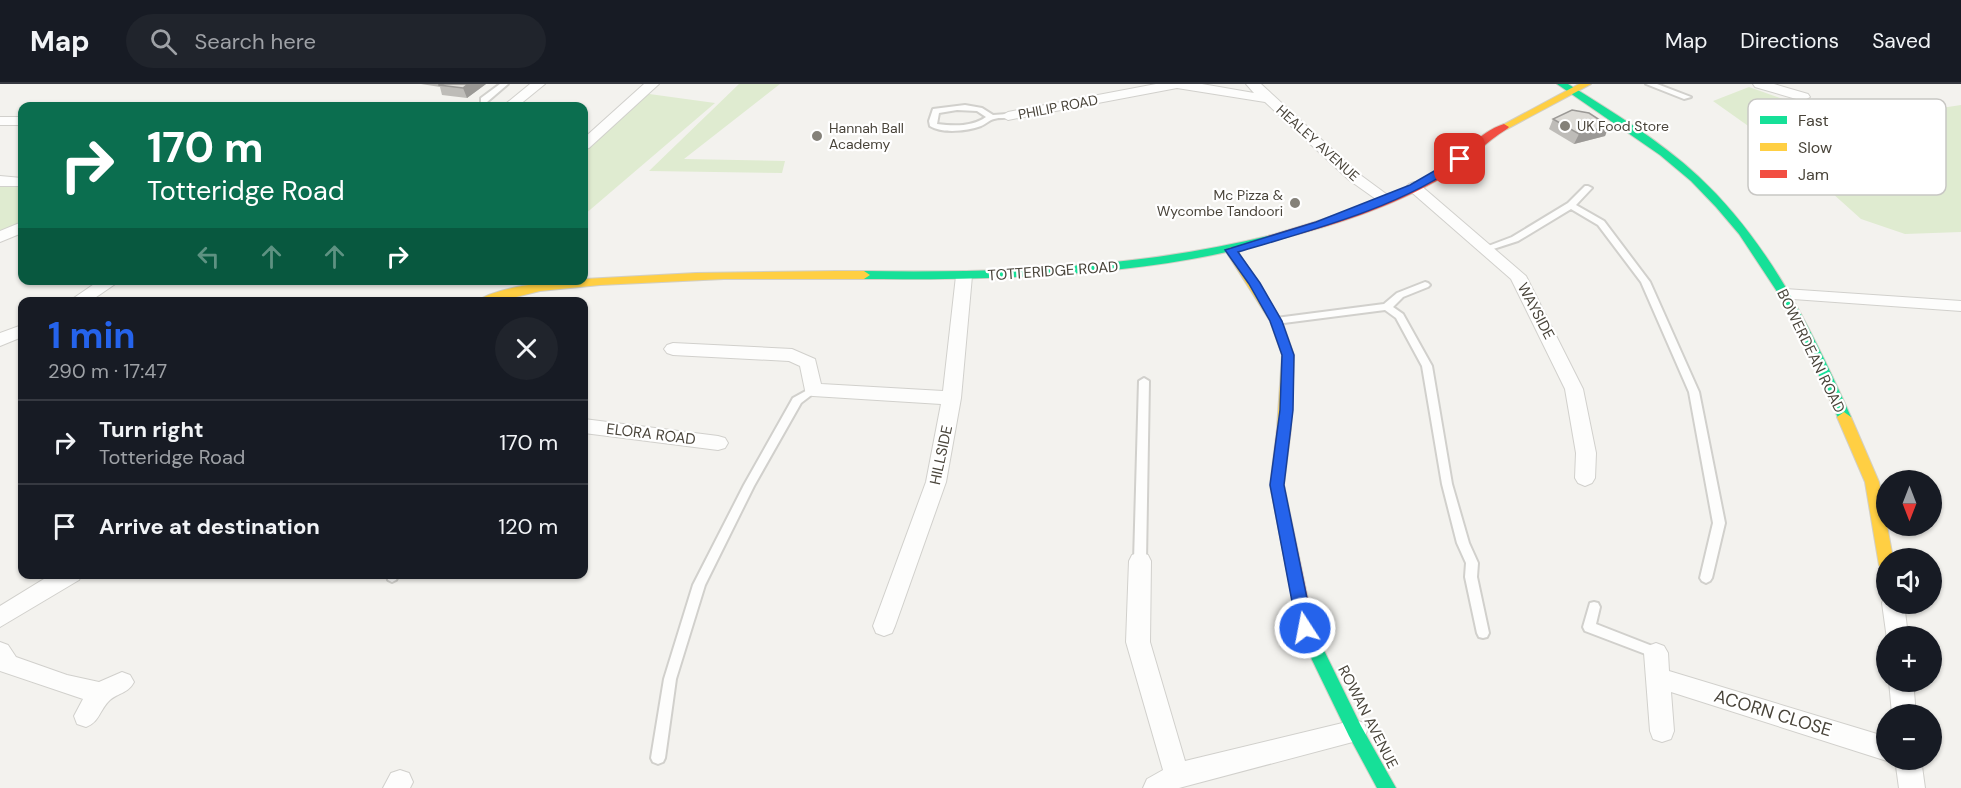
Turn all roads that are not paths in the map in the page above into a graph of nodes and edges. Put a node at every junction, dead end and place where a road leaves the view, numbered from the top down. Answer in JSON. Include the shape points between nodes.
{"nodes":[{"id":1,"x":504,"y":84,"type":"edge"},
{"id":2,"x":538,"y":84,"type":"edge"},
{"id":3,"x":652,"y":84,"type":"edge"},
{"id":4,"x":1177,"y":84,"type":"edge"},
{"id":5,"x":1253,"y":84,"type":"edge"},
{"id":6,"x":1650,"y":84,"type":"edge"},
{"id":7,"x":1768,"y":85,"type":"edge"},
{"id":8,"x":1574,"y":86,"type":"edge"},
{"id":9,"x":1687,"y":97,"type":"dead end"},
{"id":10,"x":1803,"y":98,"type":"dead end"},
{"id":11,"x":1270,"y":99,"type":"junction"},
{"id":12,"x":484,"y":100,"type":"dead end"},
{"id":13,"x":515,"y":102,"type":"edge"},
{"id":14,"x":1008,"y":116,"type":"joint"},
{"id":15,"x":991,"y":117,"type":"junction"},
{"id":16,"x":0,"y":121,"type":"edge"},
{"id":17,"x":18,"y":121,"type":"edge"},
{"id":18,"x":588,"y":141,"type":"edge"},
{"id":19,"x":18,"y":180,"type":"edge"},
{"id":20,"x":0,"y":181,"type":"edge"},
{"id":21,"x":1414,"y":188,"type":"junction"},
{"id":22,"x":1588,"y":188,"type":"dead end"},
{"id":23,"x":1385,"y":199,"type":"junction"},
{"id":24,"x":1571,"y":205,"type":"junction"},
{"id":25,"x":18,"y":228,"type":"edge"},
{"id":26,"x":0,"y":237,"type":"edge"},
{"id":27,"x":1487,"y":248,"type":"junction"},
{"id":28,"x":1231,"y":250,"type":"junction"},
{"id":29,"x":964,"y":276,"type":"junction"},
{"id":30,"x":588,"y":282,"type":"edge"},
{"id":31,"x":105,"y":285,"type":"edge"},
{"id":32,"x":526,"y":285,"type":"edge"},
{"id":33,"x":1425,"y":285,"type":"dead end"},
{"id":34,"x":1785,"y":294,"type":"junction"},
{"id":35,"x":84,"y":297,"type":"edge"},
{"id":36,"x":494,"y":297,"type":"edge"},
{"id":37,"x":1961,"y":306,"type":"edge"},
{"id":38,"x":1387,"y":307,"type":"junction"},
{"id":39,"x":1276,"y":321,"type":"junction"},
{"id":40,"x":18,"y":333,"type":"edge"},
{"id":41,"x":0,"y":340,"type":"edge"},
{"id":42,"x":673,"y":349,"type":"dead end"},
{"id":43,"x":1144,"y":381,"type":"dead end"},
{"id":44,"x":813,"y":390,"type":"junction"},
{"id":45,"x":952,"y":398,"type":"junction"},
{"id":46,"x":588,"y":427,"type":"edge"},
{"id":47,"x":718,"y":443,"type":"dead end"},
{"id":48,"x":1586,"y":478,"type":"dead end"},
{"id":49,"x":1884,"y":548,"type":"edge"},
{"id":50,"x":1140,"y":561,"type":"joint"},
{"id":51,"x":1706,"y":578,"type":"dead end"},
{"id":52,"x":63,"y":579,"type":"edge"},
{"id":53,"x":1594,"y":607,"type":"dead end"},
{"id":54,"x":0,"y":618,"type":"edge"},
{"id":55,"x":884,"y":626,"type":"dead end"},
{"id":56,"x":1483,"y":633,"type":"dead end"},
{"id":57,"x":0,"y":651,"type":"edge"},
{"id":58,"x":1656,"y":653,"type":"joint"},
{"id":59,"x":1658,"y":678,"type":"junction"},
{"id":60,"x":122,"y":682,"type":"dead end"},
{"id":61,"x":100,"y":693,"type":"junction"},
{"id":62,"x":86,"y":717,"type":"dead end"},
{"id":63,"x":1355,"y":731,"type":"junction"},
{"id":64,"x":1662,"y":731,"type":"dead end"},
{"id":65,"x":1876,"y":746,"type":"edge"},
{"id":66,"x":658,"y":758,"type":"dead end"},
{"id":67,"x":1910,"y":770,"type":"edge"},
{"id":68,"x":1172,"y":784,"type":"edge"},
{"id":69,"x":1387,"y":788,"type":"edge"},
{"id":70,"x":1912,"y":788,"type":"edge"}],
"edges":[{"from":1,"to":12,"type":"lane"},
{"from":2,"to":13,"type":"street"},
{"from":3,"to":18,"type":"street"},
{"from":4,"to":11,"type":"street","name":"PHILIP ROAD"},
{"from":4,"to":14,"type":"street","name":"PHILIP ROAD"},
{"from":5,"to":11,"type":"street","name":"HEALEY AVENUE"},
{"from":6,"to":9,"type":"lane"},
{"from":7,"to":10,"type":"street"},
{"from":8,"to":21,"type":"street","name":"TOTTERIDGE ROAD","via":[[1497,131]]},
{"from":8,"to":34,"type":"street","name":"BOWERDEAN ROAD","via":[[1696,180],[1742,231]]},
{"from":11,"to":23,"type":"street","name":"HEALEY AVENUE","via":[[1354,177]]},
{"from":14,"to":15,"type":"lane"},
{"from":15,"to":15,"type":"lane","via":[[975,108],[946,109],[936,111],[933,121],[934,126],[959,126],[985,122]]},
{"from":16,"to":17,"type":"street"},
{"from":19,"to":20,"type":"street"},
{"from":21,"to":23,"type":"street","name":"TOTTERIDGE ROAD"},
{"from":21,"to":27,"type":"street","name":"WAYSIDE"},
{"from":22,"to":24,"type":"lane"},
{"from":23,"to":28,"type":"street","name":"TOTTERIDGE ROAD","via":[[1320,224]]},
{"from":24,"to":27,"type":"lane","via":[[1515,239]]},
{"from":24,"to":51,"type":"lane","via":[[1600,223],[1645,282],[1694,392],[1719,523]]},
{"from":25,"to":26,"type":"street"},
{"from":27,"to":48,"type":"street","name":"WAYSIDE","via":[[1518,276],[1574,389],[1586,453]]},
{"from":28,"to":29,"type":"street","name":"TOTTERIDGE ROAD","via":[[1150,264]]},
{"from":28,"to":39,"type":"street","name":"ROWAN AVENUE"},
{"from":29,"to":30,"type":"street","name":"TOTTERIDGE ROAD","via":[[744,274]]},
{"from":29,"to":45,"type":"street","name":"HILLSIDE"},
{"from":31,"to":35,"type":"street"},
{"from":32,"to":36,"type":"street","name":"TOTTERIDGE ROAD"},
{"from":33,"to":38,"type":"lane","via":[[1400,295]]},
{"from":34,"to":37,"type":"street"},
{"from":34,"to":49,"type":"street","name":"BOWERDEAN ROAD","via":[[1820,361],[1872,482]]},
{"from":38,"to":39,"type":"lane"},
{"from":38,"to":56,"type":"lane","via":[[1400,316],[1427,366],[1448,484],[1472,563],[1471,576]]},
{"from":39,"to":63,"type":"street","name":"ROWAN AVENUE","via":[[1288,355],[1287,410],[1277,485],[1305,628]]},
{"from":40,"to":41,"type":"street"},
{"from":42,"to":44,"type":"street","via":[[792,355],[809,363]]},
{"from":43,"to":50,"type":"lane"},
{"from":44,"to":45,"type":"street"},
{"from":44,"to":66,"type":"lane","via":[[797,401],[699,585],[670,679]]},
{"from":45,"to":55,"type":"street","name":"HILLSIDE","via":[[936,482]]},
{"from":46,"to":47,"type":"street","name":"ELORA ROAD"},
{"from":50,"to":68,"type":"street","via":[[1138,642]]},
{"from":52,"to":54,"type":"street"},
{"from":53,"to":58,"type":"lane","via":[[1589,627]]},
{"from":57,"to":61,"type":"street","via":[[8,664]]},
{"from":58,"to":59,"type":"street"},
{"from":59,"to":64,"type":"street"},
{"from":59,"to":65,"type":"street","name":"ACORN CLOSE"},
{"from":60,"to":61,"type":"street"},
{"from":61,"to":62,"type":"street"},
{"from":63,"to":68,"type":"street"},
{"from":63,"to":69,"type":"street","name":"ROWAN AVENUE"},
{"from":67,"to":70,"type":"street"}]}
